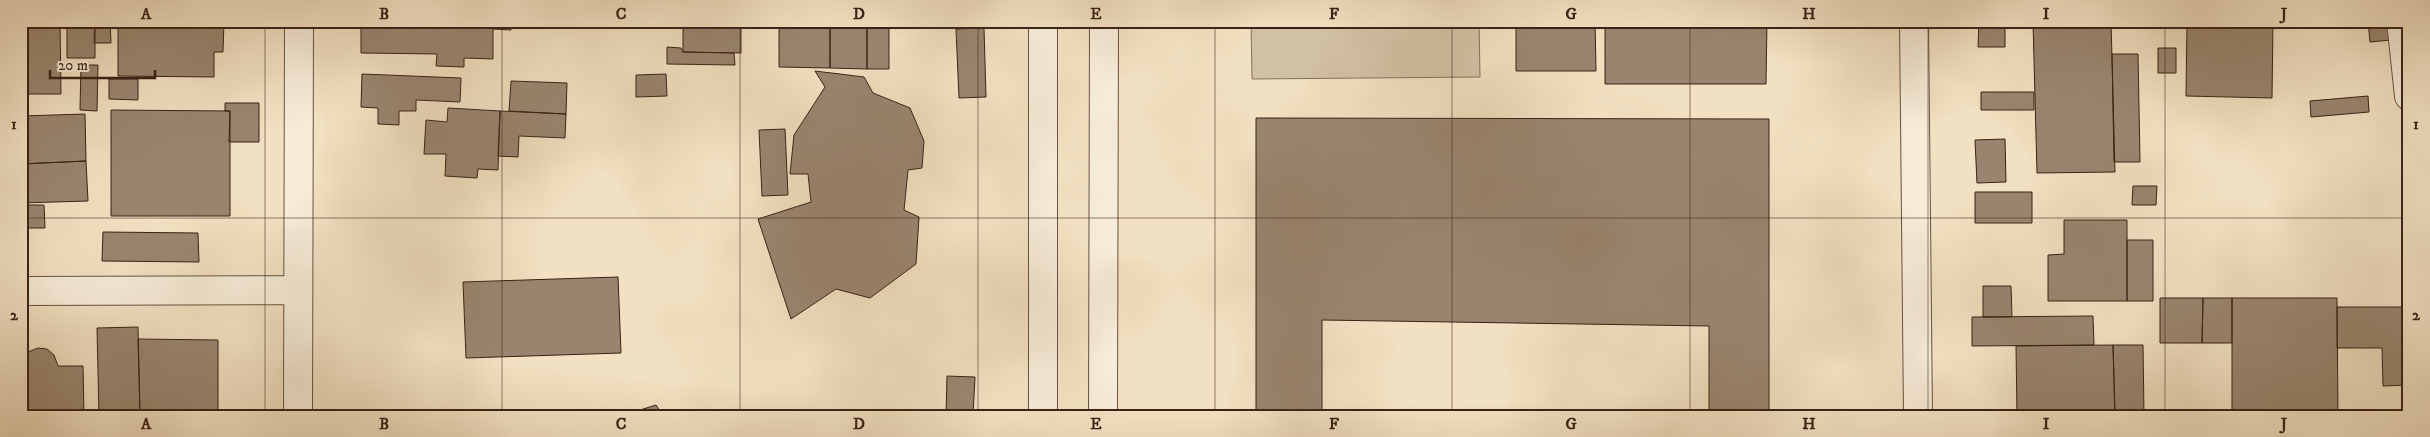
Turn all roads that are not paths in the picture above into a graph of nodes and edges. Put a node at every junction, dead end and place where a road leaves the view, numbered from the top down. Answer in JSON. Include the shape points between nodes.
{"nodes":[{"id":1,"x":299,"y":21,"type":"edge"},
{"id":2,"x":1043,"y":21,"type":"edge"},
{"id":3,"x":1104,"y":21,"type":"edge"},
{"id":4,"x":1914,"y":21,"type":"edge"},
{"id":5,"x":2401,"y":21,"type":"edge"},
{"id":6,"x":2409,"y":96,"type":"edge"},
{"id":7,"x":297,"y":290,"type":"junction"},
{"id":8,"x":21,"y":291,"type":"edge"},
{"id":9,"x":298,"y":416,"type":"edge"},
{"id":10,"x":1043,"y":416,"type":"edge"},
{"id":11,"x":1103,"y":416,"type":"edge"},
{"id":12,"x":1918,"y":416,"type":"edge"}],
"edges":[{"from":1,"to":7,"type":"street"},
{"from":2,"to":10,"type":"street"},
{"from":3,"to":11,"type":"street"},
{"from":4,"to":12,"type":"street"},
{"from":5,"to":6,"type":"street"},
{"from":7,"to":8,"type":"street"},
{"from":7,"to":9,"type":"street"}]}
